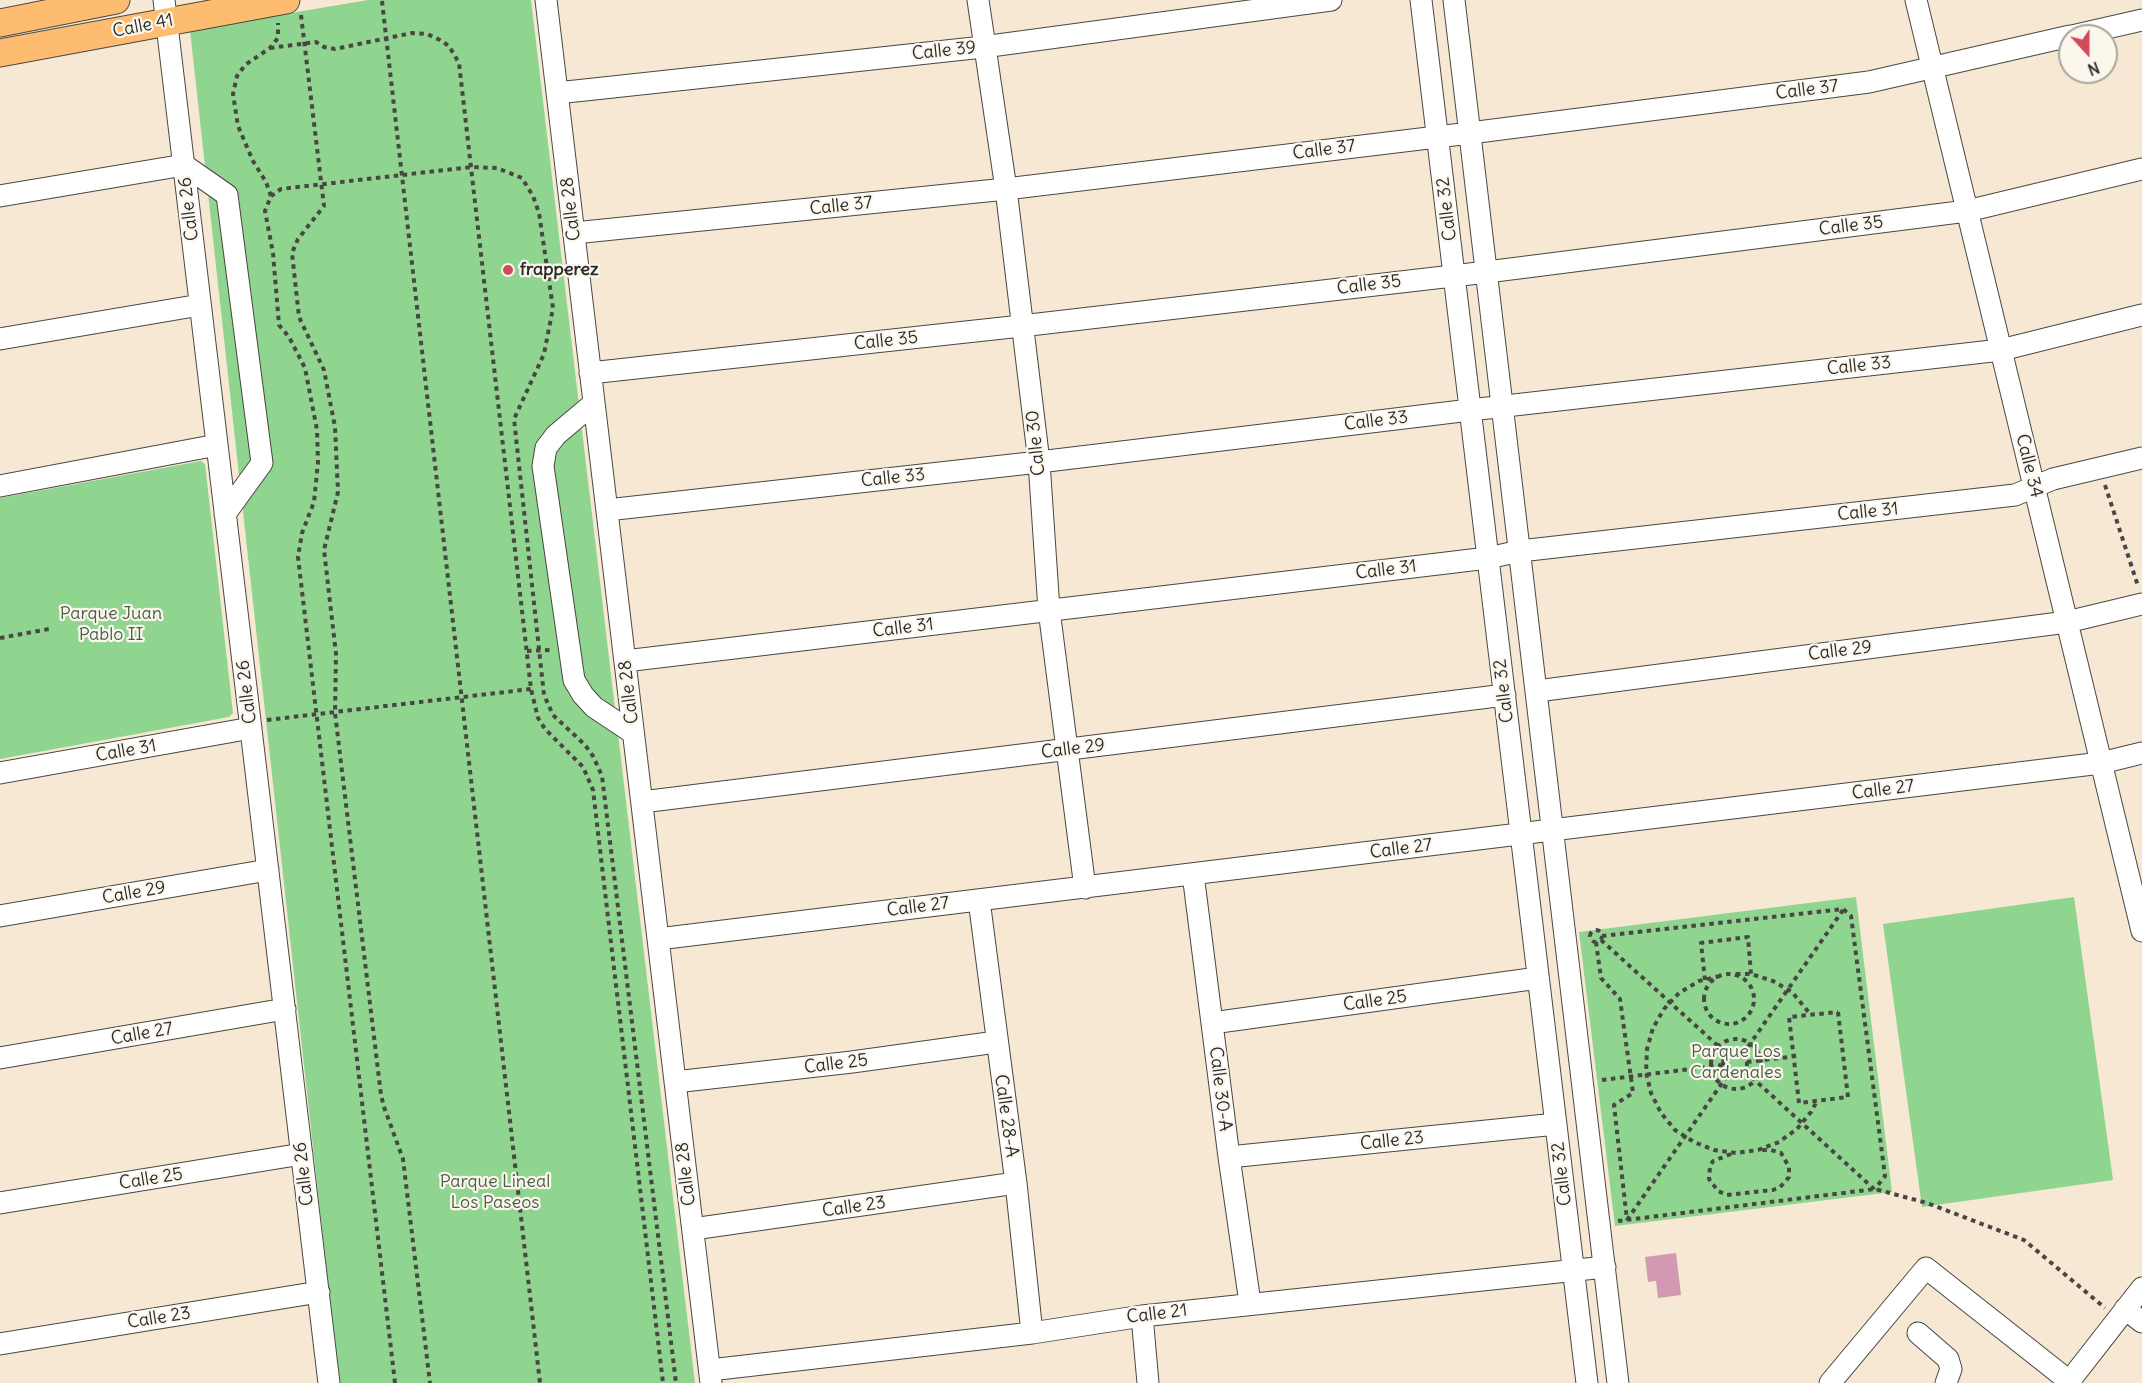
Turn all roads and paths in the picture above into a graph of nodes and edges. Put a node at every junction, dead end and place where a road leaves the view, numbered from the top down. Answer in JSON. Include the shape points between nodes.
{"nodes":[{"id":1,"x":116,"y":0,"type":"edge"},
{"id":2,"x":382,"y":0,"type":"edge"},
{"id":3,"x":546,"y":0,"type":"edge"},
{"id":4,"x":978,"y":0,"type":"edge"},
{"id":5,"x":1331,"y":0,"type":"edge"},
{"id":6,"x":1421,"y":0,"type":"edge"},
{"id":7,"x":1454,"y":0,"type":"edge"},
{"id":8,"x":1916,"y":0,"type":"edge"},
{"id":9,"x":288,"y":4,"type":"edge"},
{"id":10,"x":165,"y":11,"type":"edge"},
{"id":11,"x":2142,"y":20,"type":"edge"},
{"id":12,"x":0,"y":23,"type":"edge"},
{"id":13,"x":2118,"y":25,"type":"edge"},
{"id":14,"x":387,"y":38,"type":"junction"},
{"id":15,"x":2058,"y":39,"type":"edge"},
{"id":16,"x":304,"y":42,"type":"junction"},
{"id":17,"x":983,"y":47,"type":"junction"},
{"id":18,"x":270,"y":48,"type":"junction"},
{"id":19,"x":0,"y":53,"type":"edge"},
{"id":20,"x":1933,"y":68,"type":"junction"},
{"id":21,"x":557,"y":93,"type":"junction"},
{"id":22,"x":1470,"y":133,"type":"junction"},
{"id":23,"x":1438,"y":137,"type":"junction"},
{"id":24,"x":184,"y":165,"type":"junction"},
{"id":25,"x":471,"y":167,"type":"junction"},
{"id":26,"x":2142,"y":169,"type":"edge"},
{"id":27,"x":402,"y":175,"type":"junction"},
{"id":28,"x":321,"y":184,"type":"junction"},
{"id":29,"x":1006,"y":189,"type":"junction"},
{"id":30,"x":0,"y":196,"type":"edge"},
{"id":31,"x":271,"y":196,"type":"junction"},
{"id":32,"x":1967,"y":211,"type":"junction"},
{"id":33,"x":574,"y":233,"type":"junction"},
{"id":34,"x":1487,"y":272,"type":"junction"},
{"id":35,"x":1455,"y":275,"type":"junction"},
{"id":36,"x":200,"y":305,"type":"junction"},
{"id":37,"x":2142,"y":315,"type":"edge"},
{"id":38,"x":1021,"y":326,"type":"junction"},
{"id":39,"x":0,"y":339,"type":"edge"},
{"id":40,"x":2001,"y":350,"type":"junction"},
{"id":41,"x":590,"y":374,"type":"junction"},
{"id":42,"x":594,"y":404,"type":"junction"},
{"id":43,"x":1503,"y":406,"type":"junction"},
{"id":44,"x":1470,"y":410,"type":"junction"},
{"id":45,"x":217,"y":445,"type":"junction"},
{"id":46,"x":2142,"y":458,"type":"edge"},
{"id":47,"x":1039,"y":462,"type":"junction"},
{"id":48,"x":2100,"y":468,"type":"junction"},
{"id":49,"x":0,"y":486,"type":"edge"},
{"id":50,"x":2035,"y":488,"type":"junction"},
{"id":51,"x":607,"y":510,"type":"junction"},
{"id":52,"x":225,"y":514,"type":"junction"},
{"id":53,"x":1520,"y":551,"type":"junction"},
{"id":54,"x":1488,"y":558,"type":"junction"},
{"id":55,"x":2140,"y":596,"type":"edge"},
{"id":56,"x":1049,"y":610,"type":"junction"},
{"id":57,"x":2067,"y":622,"type":"junction"},
{"id":58,"x":49,"y":629,"type":"dead end"},
{"id":59,"x":0,"y":638,"type":"edge"},
{"id":60,"x":539,"y":650,"type":"junction"},
{"id":61,"x":527,"y":651,"type":"junction"},
{"id":62,"x":625,"y":661,"type":"junction"},
{"id":63,"x":531,"y":689,"type":"junction"},
{"id":64,"x":1536,"y":691,"type":"junction"},
{"id":65,"x":1505,"y":695,"type":"junction"},
{"id":66,"x":461,"y":697,"type":"junction"},
{"id":67,"x":335,"y":713,"type":"junction"},
{"id":68,"x":317,"y":715,"type":"junction"},
{"id":69,"x":272,"y":721,"type":"dead end"},
{"id":70,"x":251,"y":728,"type":"junction"},
{"id":71,"x":633,"y":733,"type":"junction"},
{"id":72,"x":1067,"y":749,"type":"junction"},
{"id":73,"x":2142,"y":753,"type":"edge"},
{"id":74,"x":2101,"y":763,"type":"junction"},
{"id":75,"x":0,"y":773,"type":"edge"},
{"id":76,"x":642,"y":802,"type":"junction"},
{"id":77,"x":1553,"y":831,"type":"junction"},
{"id":78,"x":1521,"y":834,"type":"junction"},
{"id":79,"x":268,"y":870,"type":"junction"},
{"id":80,"x":1193,"y":874,"type":"junction"},
{"id":81,"x":1085,"y":888,"type":"junction"},
{"id":82,"x":2138,"y":893,"type":"edge"},
{"id":83,"x":980,"y":900,"type":"junction"},
{"id":84,"x":1843,"y":909,"type":"junction"},
{"id":85,"x":0,"y":916,"type":"edge"},
{"id":86,"x":2142,"y":931,"type":"edge"},
{"id":87,"x":658,"y":939,"type":"junction"},
{"id":88,"x":1600,"y":939,"type":"junction"},
{"id":89,"x":1729,"y":974,"type":"junction"},
{"id":90,"x":1751,"y":974,"type":"junction"},
{"id":91,"x":1720,"y":976,"type":"junction"},
{"id":92,"x":1538,"y":978,"type":"junction"},
{"id":93,"x":1705,"y":980,"type":"junction"},
{"id":94,"x":1787,"y":990,"type":"junction"},
{"id":95,"x":1670,"y":1003,"type":"junction"},
{"id":96,"x":285,"y":1009,"type":"junction"},
{"id":97,"x":1811,"y":1015,"type":"junction"},
{"id":98,"x":1212,"y":1023,"type":"junction"},
{"id":99,"x":996,"y":1042,"type":"junction"},
{"id":100,"x":1750,"y":1043,"type":"junction"},
{"id":101,"x":1718,"y":1046,"type":"junction"},
{"id":102,"x":1727,"y":1054,"type":"junction"},
{"id":103,"x":1743,"y":1054,"type":"junction"},
{"id":104,"x":1795,"y":1056,"type":"junction"},
{"id":105,"x":0,"y":1058,"type":"edge"},
{"id":106,"x":1761,"y":1060,"type":"junction"},
{"id":107,"x":1747,"y":1062,"type":"junction"},
{"id":108,"x":1723,"y":1065,"type":"junction"},
{"id":109,"x":1711,"y":1066,"type":"junction"},
{"id":110,"x":1745,"y":1071,"type":"junction"},
{"id":111,"x":1729,"y":1073,"type":"junction"},
{"id":112,"x":1647,"y":1074,"type":"junction"},
{"id":113,"x":1630,"y":1076,"type":"junction"},
{"id":114,"x":1601,"y":1080,"type":"dead end"},
{"id":115,"x":1755,"y":1080,"type":"junction"},
{"id":116,"x":675,"y":1082,"type":"junction"},
{"id":117,"x":1721,"y":1084,"type":"junction"},
{"id":118,"x":1817,"y":1101,"type":"junction"},
{"id":119,"x":1802,"y":1123,"type":"junction"},
{"id":120,"x":1556,"y":1124,"type":"junction"},
{"id":121,"x":1685,"y":1136,"type":"junction"},
{"id":122,"x":1758,"y":1150,"type":"junction"},
{"id":123,"x":1736,"y":1153,"type":"junction"},
{"id":124,"x":302,"y":1154,"type":"junction"},
{"id":125,"x":1229,"y":1157,"type":"junction"},
{"id":126,"x":1016,"y":1183,"type":"junction"},
{"id":127,"x":1875,"y":1189,"type":"junction"},
{"id":128,"x":0,"y":1203,"type":"edge"},
{"id":129,"x":1627,"y":1220,"type":"junction"},
{"id":130,"x":1618,"y":1221,"type":"dead end"},
{"id":131,"x":693,"y":1229,"type":"junction"},
{"id":132,"x":1605,"y":1267,"type":"junction"},
{"id":133,"x":1573,"y":1270,"type":"junction"},
{"id":134,"x":2142,"y":1288,"type":"edge"},
{"id":135,"x":319,"y":1292,"type":"junction"},
{"id":136,"x":1250,"y":1304,"type":"junction"},
{"id":137,"x":2117,"y":1310,"type":"junction"},
{"id":138,"x":1142,"y":1316,"type":"junction"},
{"id":139,"x":2142,"y":1322,"type":"edge"},
{"id":140,"x":1032,"y":1333,"type":"junction"},
{"id":141,"x":1918,"y":1333,"type":"dead end"},
{"id":142,"x":0,"y":1344,"type":"edge"},
{"id":143,"x":710,"y":1377,"type":"edge"},
{"id":144,"x":2068,"y":1382,"type":"edge"},
{"id":145,"x":329,"y":1383,"type":"edge"},
{"id":146,"x":395,"y":1383,"type":"edge"},
{"id":147,"x":430,"y":1383,"type":"edge"},
{"id":148,"x":540,"y":1383,"type":"edge"},
{"id":149,"x":663,"y":1383,"type":"edge"},
{"id":150,"x":676,"y":1383,"type":"edge"},
{"id":151,"x":1148,"y":1383,"type":"edge"},
{"id":152,"x":1587,"y":1383,"type":"edge"},
{"id":153,"x":1618,"y":1383,"type":"edge"},
{"id":154,"x":1830,"y":1383,"type":"edge"},
{"id":155,"x":1946,"y":1383,"type":"edge"}],
"edges":[{"from":1,"to":12,"type":"main road","name":"Calle 41"},
{"from":2,"to":14,"type":"path"},
{"from":3,"to":21,"type":"street","name":"Calle 28"},
{"from":4,"to":17,"type":"street","name":"Calle 30"},
{"from":5,"to":17,"type":"street","name":"Calle 39"},
{"from":6,"to":23,"type":"street","name":"Calle 32"},
{"from":7,"to":22,"type":"street","name":"Calle 32"},
{"from":8,"to":20,"type":"street","name":"Calle 34"},
{"from":9,"to":10,"type":"main road","name":"Calle 41"},
{"from":9,"to":16,"type":"path"},
{"from":9,"to":18,"type":"path","via":[[278,38]]},
{"from":10,"to":19,"type":"main road","name":"Calle 41"},
{"from":10,"to":24,"type":"street","name":"Calle 26"},
{"from":11,"to":13,"type":"street","name":"Calle 37"},
{"from":14,"to":16,"type":"path","via":[[335,48]]},
{"from":14,"to":25,"type":"path","via":[[427,34],[449,46],[459,63]]},
{"from":14,"to":27,"type":"path"},
{"from":15,"to":20,"type":"street","name":"Calle 37"},
{"from":16,"to":18,"type":"path"},
{"from":16,"to":28,"type":"path"},
{"from":17,"to":21,"type":"street","name":"Calle 39"},
{"from":17,"to":29,"type":"street","name":"Calle 30"},
{"from":18,"to":31,"type":"path","via":[[245,65],[237,76],[233,94],[238,126]]},
{"from":20,"to":22,"type":"street","name":"Calle 37","via":[[1869,82]]},
{"from":20,"to":32,"type":"street","name":"Calle 34"},
{"from":21,"to":33,"type":"street","name":"Calle 28"},
{"from":22,"to":23,"type":"street","name":"Calle 37"},
{"from":22,"to":34,"type":"street","name":"Calle 32"},
{"from":23,"to":29,"type":"street","name":"Calle 37"},
{"from":23,"to":35,"type":"street","name":"Calle 32"},
{"from":24,"to":30,"type":"street"},
{"from":24,"to":36,"type":"street","name":"Calle 26"},
{"from":24,"to":52,"type":"street","via":[[227,195],[262,463]]},
{"from":25,"to":27,"type":"path"},
{"from":25,"to":60,"type":"path","via":[[497,168],[522,178],[528,186],[539,213],[553,308],[544,354],[514,419]]},
{"from":25,"to":61,"type":"path"},
{"from":26,"to":32,"type":"street","name":"Calle 35"},
{"from":27,"to":28,"type":"path"},
{"from":27,"to":66,"type":"path"},
{"from":28,"to":31,"type":"path","via":[[281,189]]},
{"from":28,"to":67,"type":"path","via":[[324,206],[292,253],[299,317],[324,370],[335,427],[338,492],[324,550],[336,654]]},
{"from":29,"to":33,"type":"street","name":"Calle 37"},
{"from":29,"to":38,"type":"street","name":"Calle 30"},
{"from":31,"to":68,"type":"path","via":[[266,211],[279,325],[305,368],[317,430],[314,502],[298,557]]},
{"from":32,"to":34,"type":"street","name":"Calle 35"},
{"from":32,"to":40,"type":"street","name":"Calle 34"},
{"from":33,"to":41,"type":"street","name":"Calle 28"},
{"from":34,"to":35,"type":"street","name":"Calle 35"},
{"from":34,"to":43,"type":"street","name":"Calle 32"},
{"from":35,"to":38,"type":"street","name":"Calle 35"},
{"from":35,"to":44,"type":"street","name":"Calle 32"},
{"from":36,"to":39,"type":"street"},
{"from":36,"to":45,"type":"street","name":"Calle 26"},
{"from":37,"to":40,"type":"street","name":"Calle 33"},
{"from":38,"to":41,"type":"street","name":"Calle 35"},
{"from":38,"to":47,"type":"street","name":"Calle 30"},
{"from":40,"to":43,"type":"street","name":"Calle 33"},
{"from":40,"to":50,"type":"street","name":"Calle 34"},
{"from":41,"to":42,"type":"street","name":"Calle 28"},
{"from":42,"to":51,"type":"street","name":"Calle 28"},
{"from":42,"to":71,"type":"street","via":[[556,435],[546,448],[543,466],[574,680],[594,707]]},
{"from":43,"to":44,"type":"street","name":"Calle 33"},
{"from":43,"to":53,"type":"street","name":"Calle 32"},
{"from":44,"to":47,"type":"street","name":"Calle 33"},
{"from":44,"to":54,"type":"street","name":"Calle 32"},
{"from":45,"to":49,"type":"street"},
{"from":45,"to":52,"type":"street","name":"Calle 26"},
{"from":46,"to":48,"type":"street","name":"Calle 31"},
{"from":47,"to":51,"type":"street","name":"Calle 33"},
{"from":47,"to":56,"type":"street","name":"Calle 30"},
{"from":48,"to":50,"type":"street","name":"Calle 31","via":[[2053,479]]},
{"from":48,"to":55,"type":"path"},
{"from":50,"to":53,"type":"street","name":"Calle 31","via":[[2016,495]]},
{"from":50,"to":57,"type":"street","name":"Calle 34"},
{"from":51,"to":62,"type":"street","name":"Calle 28"},
{"from":52,"to":70,"type":"street","name":"Calle 26"},
{"from":53,"to":54,"type":"street","name":"Calle 31"},
{"from":53,"to":64,"type":"street","name":"Calle 32"},
{"from":54,"to":56,"type":"street","name":"Calle 31"},
{"from":54,"to":65,"type":"street","name":"Calle 32"},
{"from":55,"to":57,"type":"street","name":"Calle 29"},
{"from":56,"to":62,"type":"street","name":"Calle 31"},
{"from":56,"to":72,"type":"street","name":"Calle 30"},
{"from":57,"to":64,"type":"street","name":"Calle 29"},
{"from":57,"to":74,"type":"street","name":"Calle 34"},
{"from":58,"to":59,"type":"path"},
{"from":60,"to":61,"type":"path"},
{"from":60,"to":150,"type":"path","via":[[543,696],[553,715],[585,745],[602,776]]},
{"from":61,"to":63,"type":"path"},
{"from":62,"to":71,"type":"street","name":"Calle 28"},
{"from":63,"to":66,"type":"path"},
{"from":63,"to":149,"type":"path","via":[[538,718],[583,766],[593,790]]},
{"from":64,"to":77,"type":"street","name":"Calle 32"},
{"from":65,"to":72,"type":"street","name":"Calle 29"},
{"from":65,"to":78,"type":"street","name":"Calle 32"},
{"from":66,"to":67,"type":"path"},
{"from":66,"to":148,"type":"path"},
{"from":67,"to":68,"type":"path"},
{"from":67,"to":147,"type":"path","via":[[381,1095],[403,1158]]},
{"from":68,"to":69,"type":"path"},
{"from":68,"to":146,"type":"path"},
{"from":70,"to":75,"type":"street","name":"Calle 31"},
{"from":70,"to":79,"type":"street","name":"Calle 26"},
{"from":71,"to":76,"type":"street","name":"Calle 28"},
{"from":72,"to":76,"type":"street","name":"Calle 29"},
{"from":72,"to":81,"type":"street","name":"Calle 30"},
{"from":73,"to":74,"type":"street","name":"Calle 27"},
{"from":74,"to":77,"type":"street","name":"Calle 27"},
{"from":74,"to":82,"type":"street","name":"Calle 34"},
{"from":76,"to":87,"type":"street","name":"Calle 28"},
{"from":77,"to":78,"type":"street","name":"Calle 27"},
{"from":77,"to":132,"type":"street","name":"Calle 32"},
{"from":78,"to":80,"type":"street","name":"Calle 27"},
{"from":78,"to":92,"type":"street","name":"Calle 32"},
{"from":79,"to":85,"type":"street","name":"Calle 29"},
{"from":79,"to":96,"type":"street","name":"Calle 26"},
{"from":80,"to":81,"type":"street","name":"Calle 27"},
{"from":80,"to":98,"type":"street","name":"Calle 30-A"},
{"from":81,"to":83,"type":"street","name":"Calle 27"},
{"from":82,"to":86,"type":"street","name":"Calle 34"},
{"from":83,"to":87,"type":"street","name":"Calle 27"},
{"from":83,"to":99,"type":"street","name":"Calle 28-A"},
{"from":84,"to":88,"type":"path"},
{"from":84,"to":94,"type":"path"},
{"from":84,"to":127,"type":"path","via":[[1851,916],[1885,1176]]},
{"from":87,"to":116,"type":"street","name":"Calle 28"},
{"from":88,"to":88,"type":"path","via":[[1601,932],[1595,930],[1587,937],[1592,941]]},
{"from":88,"to":95,"type":"path"},
{"from":88,"to":113,"type":"path","via":[[1601,978],[1620,999]]},
{"from":89,"to":90,"type":"path"},
{"from":89,"to":91,"type":"path"},
{"from":89,"to":91,"type":"path","via":[[1737,975],[1750,986],[1754,1001],[1747,1016],[1733,1024],[1717,1021],[1706,1009],[1707,986]]},
{"from":90,"to":93,"type":"path","via":[[1748,938],[1701,943]]},
{"from":90,"to":94,"type":"path"},
{"from":91,"to":93,"type":"path"},
{"from":92,"to":98,"type":"street","name":"Calle 25"},
{"from":92,"to":120,"type":"street","name":"Calle 32"},
{"from":93,"to":95,"type":"path","via":[[1679,993]]},
{"from":94,"to":97,"type":"path"},
{"from":94,"to":100,"type":"path"},
{"from":95,"to":101,"type":"path"},
{"from":95,"to":112,"type":"path","via":[[1653,1028],[1647,1049]]},
{"from":96,"to":105,"type":"street","name":"Calle 27"},
{"from":96,"to":124,"type":"street","name":"Calle 26"},
{"from":97,"to":104,"type":"path","via":[[1789,1017]]},
{"from":97,"to":118,"type":"path","via":[[1838,1012],[1848,1097]]},
{"from":98,"to":125,"type":"street","name":"Calle 30-A"},
{"from":99,"to":116,"type":"street","name":"Calle 25"},
{"from":99,"to":126,"type":"street","name":"Calle 28-A"},
{"from":100,"to":101,"type":"path","via":[[1731,1039]]},
{"from":100,"to":103,"type":"path"},
{"from":100,"to":106,"type":"path"},
{"from":101,"to":102,"type":"path"},
{"from":101,"to":109,"type":"path"},
{"from":102,"to":103,"type":"path"},
{"from":102,"to":108,"type":"path"},
{"from":103,"to":107,"type":"path"},
{"from":104,"to":106,"type":"path"},
{"from":104,"to":118,"type":"path","via":[[1799,1103]]},
{"from":106,"to":107,"type":"path"},
{"from":106,"to":115,"type":"path"},
{"from":107,"to":110,"type":"path"},
{"from":108,"to":109,"type":"path"},
{"from":108,"to":111,"type":"path"},
{"from":109,"to":112,"type":"path"},
{"from":109,"to":117,"type":"path"},
{"from":110,"to":111,"type":"path","via":[[1738,1075]]},
{"from":110,"to":115,"type":"path"},
{"from":111,"to":117,"type":"path"},
{"from":112,"to":113,"type":"path"},
{"from":112,"to":121,"type":"path","via":[[1661,1113]]},
{"from":113,"to":114,"type":"path"},
{"from":113,"to":129,"type":"path","via":[[1633,1093],[1614,1105]]},
{"from":115,"to":117,"type":"path","via":[[1739,1089]]},
{"from":115,"to":119,"type":"path"},
{"from":116,"to":131,"type":"street","name":"Calle 28"},
{"from":117,"to":121,"type":"path"},
{"from":118,"to":119,"type":"path"},
{"from":119,"to":122,"type":"path","via":[[1779,1142]]},
{"from":119,"to":127,"type":"path"},
{"from":120,"to":125,"type":"street","name":"Calle 23"},
{"from":120,"to":133,"type":"street","name":"Calle 32"},
{"from":121,"to":123,"type":"path","via":[[1714,1150]]},
{"from":121,"to":129,"type":"path"},
{"from":122,"to":123,"type":"path"},
{"from":122,"to":123,"type":"path","via":[[1771,1150],[1785,1158],[1789,1177],[1780,1187],[1727,1195],[1718,1191],[1709,1179],[1710,1167],[1720,1157]]},
{"from":124,"to":128,"type":"street","name":"Calle 25"},
{"from":124,"to":135,"type":"street","name":"Calle 26"},
{"from":125,"to":136,"type":"street","name":"Calle 30-A"},
{"from":126,"to":131,"type":"street","name":"Calle 23"},
{"from":126,"to":140,"type":"street","name":"Calle 28-A"},
{"from":127,"to":129,"type":"path"},
{"from":127,"to":137,"type":"path","via":[[1927,1203],[2024,1240]]},
{"from":129,"to":130,"type":"path"},
{"from":131,"to":143,"type":"street","name":"Calle 28"},
{"from":132,"to":133,"type":"street","name":"Calle 21"},
{"from":132,"to":153,"type":"street","name":"Calle 32"},
{"from":133,"to":136,"type":"street","name":"Calle 21"},
{"from":133,"to":152,"type":"street","name":"Calle 32"},
{"from":134,"to":137,"type":"street"},
{"from":135,"to":142,"type":"street","name":"Calle 23"},
{"from":135,"to":145,"type":"street","name":"Calle 26"},
{"from":136,"to":138,"type":"street","name":"Calle 21"},
{"from":137,"to":139,"type":"street"},
{"from":137,"to":144,"type":"street"},
{"from":138,"to":140,"type":"street","name":"Calle 21"},
{"from":138,"to":151,"type":"street"},
{"from":140,"to":143,"type":"street","name":"Calle 21"},
{"from":141,"to":155,"type":"street","via":[[1948,1359],[1951,1369]]},
{"from":144,"to":154,"type":"street","via":[[1926,1268]]}]}
